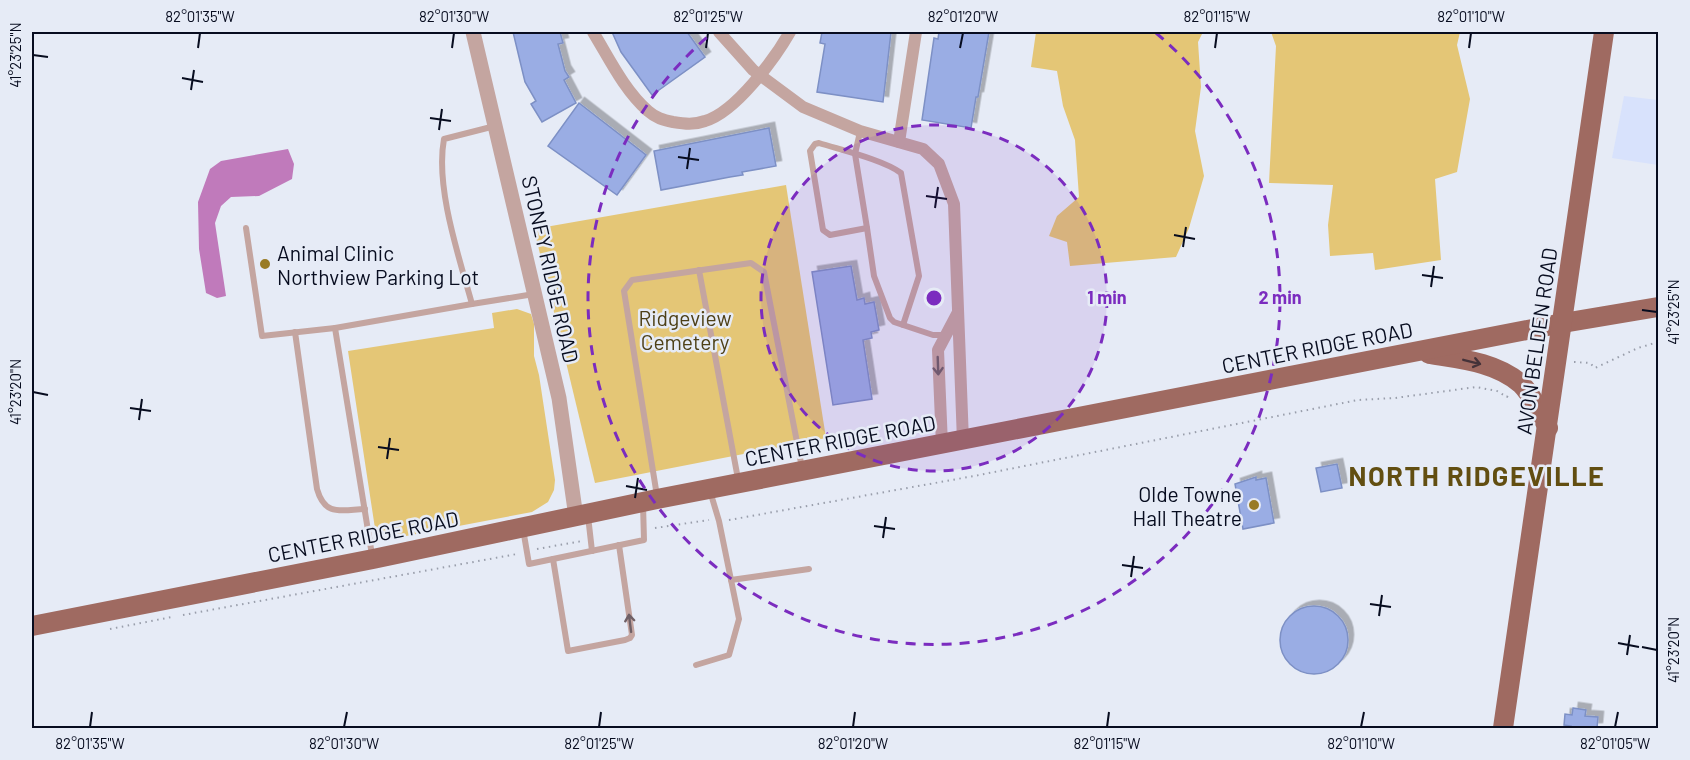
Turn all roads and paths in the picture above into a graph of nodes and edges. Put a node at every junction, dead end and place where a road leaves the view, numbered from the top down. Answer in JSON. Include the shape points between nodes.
{"nodes":[{"id":1,"x":473,"y":32,"type":"edge"},
{"id":2,"x":593,"y":32,"type":"edge"},
{"id":3,"x":719,"y":32,"type":"edge"},
{"id":4,"x":790,"y":32,"type":"edge"},
{"id":5,"x":916,"y":32,"type":"edge"},
{"id":6,"x":1604,"y":32,"type":"edge"},
{"id":7,"x":760,"y":75,"type":"junction"},
{"id":8,"x":495,"y":126,"type":"junction"},
{"id":9,"x":860,"y":131,"type":"junction"},
{"id":10,"x":899,"y":142,"type":"junction"},
{"id":11,"x":855,"y":154,"type":"junction"},
{"id":12,"x":246,"y":228,"type":"dead end"},
{"id":13,"x":867,"y":228,"type":"junction"},
{"id":14,"x":699,"y":270,"type":"junction"},
{"id":15,"x":535,"y":294,"type":"junction"},
{"id":16,"x":471,"y":304,"type":"junction"},
{"id":17,"x":1659,"y":307,"type":"edge"},
{"id":18,"x":958,"y":312,"type":"junction"},
{"id":19,"x":1563,"y":323,"type":"junction"},
{"id":20,"x":903,"y":325,"type":"junction"},
{"id":21,"x":335,"y":328,"type":"junction"},
{"id":22,"x":295,"y":332,"type":"junction"},
{"id":23,"x":959,"y":334,"type":"junction"},
{"id":24,"x":946,"y":335,"type":"junction"},
{"id":25,"x":1659,"y":342,"type":"edge"},
{"id":26,"x":1414,"y":352,"type":"junction"},
{"id":27,"x":1558,"y":362,"type":"junction"},
{"id":28,"x":1513,"y":390,"type":"junction"},
{"id":29,"x":1548,"y":428,"type":"junction"},
{"id":30,"x":963,"y":441,"type":"junction"},
{"id":31,"x":942,"y":445,"type":"junction"},
{"id":32,"x":803,"y":471,"type":"junction"},
{"id":33,"x":739,"y":484,"type":"junction"},
{"id":34,"x":709,"y":490,"type":"junction"},
{"id":35,"x":650,"y":501,"type":"junction"},
{"id":36,"x":365,"y":509,"type":"junction"},
{"id":37,"x":582,"y":516,"type":"junction"},
{"id":38,"x":719,"y":521,"type":"junction"},
{"id":39,"x":523,"y":528,"type":"junction"},
{"id":40,"x":644,"y":530,"type":"junction"},
{"id":41,"x":590,"y":540,"type":"junction"},
{"id":42,"x":619,"y":545,"type":"junction"},
{"id":43,"x":527,"y":550,"type":"junction"},
{"id":44,"x":592,"y":551,"type":"junction"},
{"id":45,"x":373,"y":559,"type":"junction"},
{"id":46,"x":553,"y":559,"type":"junction"},
{"id":47,"x":809,"y":569,"type":"dead end"},
{"id":48,"x":731,"y":580,"type":"junction"},
{"id":49,"x":32,"y":626,"type":"edge"},
{"id":50,"x":110,"y":629,"type":"dead end"},
{"id":51,"x":696,"y":665,"type":"dead end"},
{"id":52,"x":1503,"y":729,"type":"edge"}],
"edges":[{"from":1,"to":8,"type":"street","name":"STONEY RIDGE ROAD"},
{"from":2,"to":7,"type":"street","via":[[630,91],[660,120],[687,125],[707,121],[726,110]]},
{"from":3,"to":7,"type":"street"},
{"from":4,"to":7,"type":"street"},
{"from":5,"to":10,"type":"street"},
{"from":6,"to":19,"type":"main road","name":"AVON BELDEN ROAD"},
{"from":7,"to":9,"type":"street","via":[[803,107]]},
{"from":8,"to":15,"type":"street","name":"STONEY RIDGE ROAD"},
{"from":8,"to":16,"type":"lane","via":[[444,139],[441,154],[449,220]]},
{"from":9,"to":10,"type":"street"},
{"from":9,"to":11,"type":"lane"},
{"from":10,"to":18,"type":"street","via":[[923,149],[939,164],[949,188],[954,204]]},
{"from":11,"to":13,"type":"lane"},
{"from":11,"to":13,"type":"lane","via":[[819,144],[810,151],[823,230],[830,235]]},
{"from":11,"to":20,"type":"lane","via":[[901,173],[919,276]]},
{"from":12,"to":22,"type":"lane","via":[[262,336]]},
{"from":13,"to":20,"type":"lane","via":[[876,283],[890,318]]},
{"from":14,"to":32,"type":"lane","via":[[751,263],[764,272]]},
{"from":14,"to":33,"type":"lane"},
{"from":14,"to":35,"type":"lane","via":[[632,280],[624,291]]},
{"from":15,"to":16,"type":"lane"},
{"from":15,"to":37,"type":"street","name":"STONEY RIDGE ROAD"},
{"from":16,"to":21,"type":"lane"},
{"from":17,"to":19,"type":"main road","name":"CENTER RIDGE ROAD"},
{"from":18,"to":23,"type":"street"},
{"from":18,"to":24,"type":"street"},
{"from":19,"to":26,"type":"main road","name":"CENTER RIDGE ROAD"},
{"from":19,"to":27,"type":"main road","name":"AVON BELDEN ROAD"},
{"from":20,"to":24,"type":"lane"},
{"from":21,"to":22,"type":"lane"},
{"from":21,"to":36,"type":"lane"},
{"from":22,"to":36,"type":"lane","via":[[321,501],[335,511]]},
{"from":23,"to":24,"type":"lane"},
{"from":23,"to":30,"type":"street"},
{"from":24,"to":31,"type":"street","one_way":true,"via":[[938,350]]},
{"from":25,"to":27,"type":"path","via":[[1595,368],[1590,363]]},
{"from":26,"to":28,"type":"main road","one_way":true,"via":[[1491,367]]},
{"from":26,"to":30,"type":"main road","name":"CENTER RIDGE ROAD"},
{"from":27,"to":28,"type":"path","via":[[1537,361]]},
{"from":27,"to":29,"type":"main road","name":"AVON BELDEN ROAD"},
{"from":28,"to":29,"type":"main road","via":[[1533,400]]},
{"from":28,"to":38,"type":"path","via":[[1476,387],[1358,400],[974,476]]},
{"from":29,"to":52,"type":"main road","name":"AVON BELDEN ROAD"},
{"from":30,"to":31,"type":"main road","name":"CENTER RIDGE ROAD"},
{"from":31,"to":32,"type":"main road","name":"CENTER RIDGE ROAD"},
{"from":32,"to":33,"type":"main road","name":"CENTER RIDGE ROAD"},
{"from":33,"to":34,"type":"main road","name":"CENTER RIDGE ROAD"},
{"from":34,"to":35,"type":"main road","name":"CENTER RIDGE ROAD"},
{"from":34,"to":38,"type":"lane"},
{"from":35,"to":37,"type":"main road","name":"CENTER RIDGE ROAD"},
{"from":35,"to":40,"type":"lane"},
{"from":36,"to":45,"type":"lane"},
{"from":37,"to":39,"type":"main road","name":"CENTER RIDGE ROAD"},
{"from":37,"to":41,"type":"lane"},
{"from":38,"to":40,"type":"path","via":[[702,520]]},
{"from":38,"to":48,"type":"lane"},
{"from":39,"to":43,"type":"lane"},
{"from":39,"to":45,"type":"main road","name":"CENTER RIDGE ROAD"},
{"from":40,"to":42,"type":"lane","via":[[644,540]]},
{"from":41,"to":43,"type":"path"},
{"from":41,"to":44,"type":"lane"},
{"from":42,"to":44,"type":"lane"},
{"from":46,"to":42,"type":"lane","one_way":true,"via":[[567,651],[625,640],[632,635]]},
{"from":43,"to":46,"type":"lane","via":[[529,564]]},
{"from":43,"to":50,"type":"path","via":[[513,556]]},
{"from":44,"to":46,"type":"lane"},
{"from":45,"to":49,"type":"main road","name":"CENTER RIDGE ROAD"},
{"from":47,"to":48,"type":"lane"},
{"from":48,"to":51,"type":"lane","via":[[739,619],[729,655]]}]}
